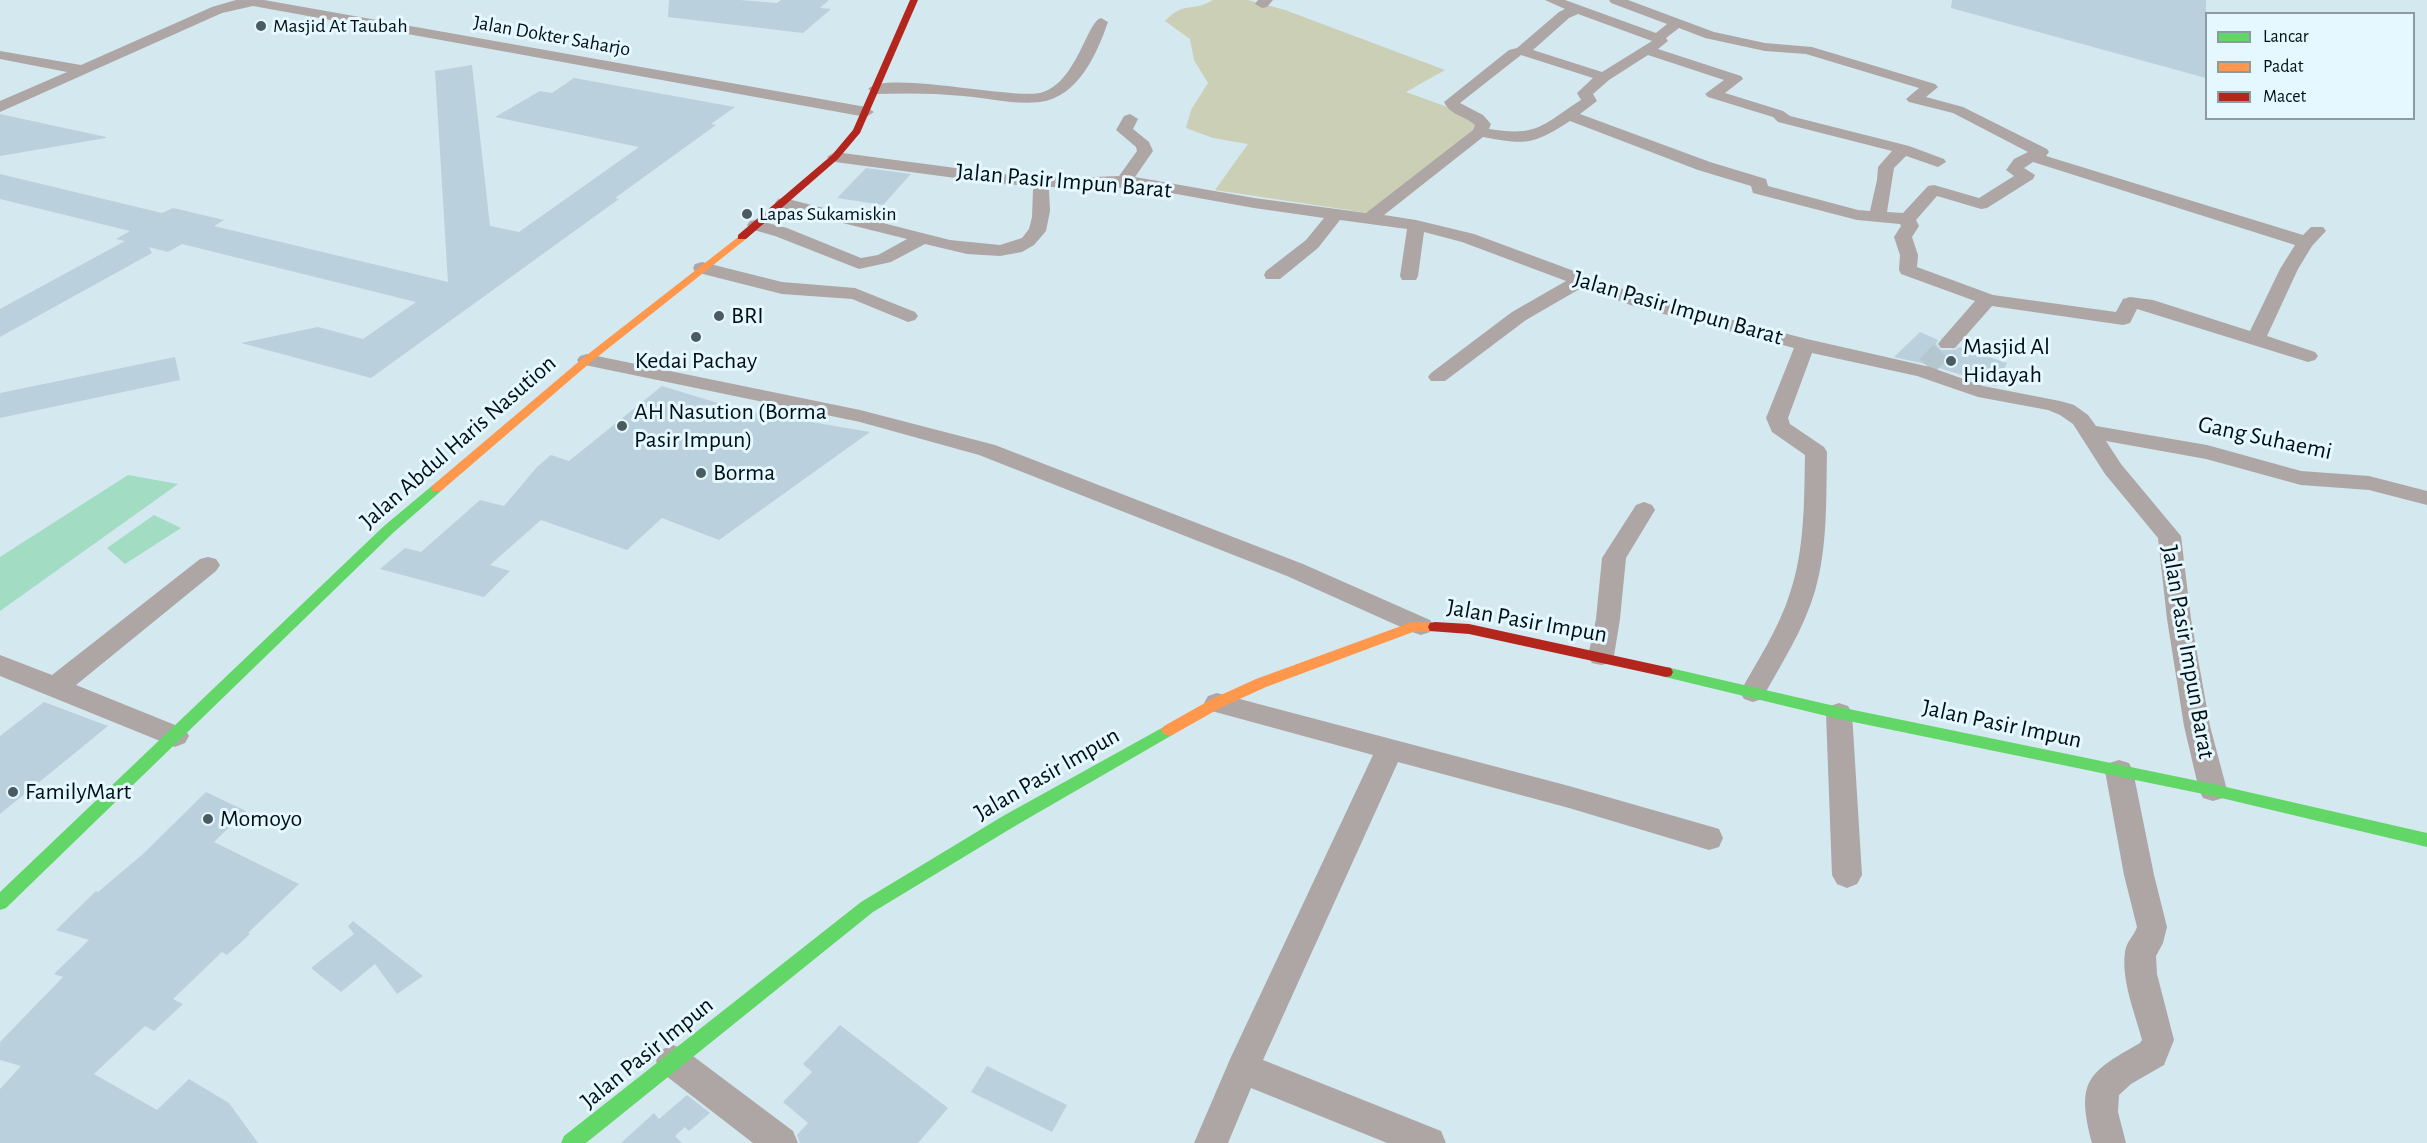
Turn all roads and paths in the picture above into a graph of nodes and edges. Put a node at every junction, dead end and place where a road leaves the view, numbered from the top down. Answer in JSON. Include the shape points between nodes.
{"nodes":[{"id":1,"x":914,"y":0,"type":"edge"},
{"id":2,"x":1552,"y":0,"type":"edge"},
{"id":3,"x":1617,"y":0,"type":"edge"},
{"id":4,"x":1578,"y":9,"type":"junction"},
{"id":5,"x":1101,"y":22,"type":"dead end"},
{"id":6,"x":1677,"y":23,"type":"junction"},
{"id":7,"x":1653,"y":44,"type":"junction"},
{"id":8,"x":1522,"y":51,"type":"junction"},
{"id":9,"x":0,"y":56,"type":"edge"},
{"id":10,"x":82,"y":70,"type":"junction"},
{"id":11,"x":1604,"y":77,"type":"junction"},
{"id":12,"x":876,"y":89,"type":"junction"},
{"id":13,"x":0,"y":107,"type":"edge"},
{"id":14,"x":866,"y":112,"type":"junction"},
{"id":15,"x":1569,"y":115,"type":"junction"},
{"id":16,"x":1130,"y":119,"type":"dead end"},
{"id":17,"x":1480,"y":132,"type":"junction"},
{"id":18,"x":1903,"y":149,"type":"junction"},
{"id":19,"x":2031,"y":156,"type":"junction"},
{"id":20,"x":835,"y":157,"type":"junction"},
{"id":21,"x":1938,"y":162,"type":"dead end"},
{"id":22,"x":1124,"y":181,"type":"junction"},
{"id":23,"x":1041,"y":190,"type":"dead end"},
{"id":24,"x":784,"y":203,"type":"junction"},
{"id":25,"x":1336,"y":214,"type":"junction"},
{"id":26,"x":1879,"y":216,"type":"junction"},
{"id":27,"x":1370,"y":218,"type":"junction"},
{"id":28,"x":1907,"y":219,"type":"junction"},
{"id":29,"x":756,"y":225,"type":"junction"},
{"id":30,"x":1416,"y":225,"type":"junction"},
{"id":31,"x":923,"y":238,"type":"junction"},
{"id":32,"x":702,"y":268,"type":"junction"},
{"id":33,"x":1273,"y":275,"type":"dead end"},
{"id":34,"x":1409,"y":276,"type":"dead end"},
{"id":35,"x":1580,"y":280,"type":"junction"},
{"id":36,"x":1990,"y":300,"type":"junction"},
{"id":37,"x":908,"y":316,"type":"dead end"},
{"id":38,"x":2255,"y":340,"type":"junction"},
{"id":39,"x":1948,"y":344,"type":"tunnel mouth"},
{"id":40,"x":1805,"y":345,"type":"junction"},
{"id":41,"x":2308,"y":356,"type":"dead end"},
{"id":42,"x":587,"y":360,"type":"junction"},
{"id":43,"x":1438,"y":377,"type":"dead end"},
{"id":44,"x":2090,"y":432,"type":"junction"},
{"id":45,"x":2427,"y":498,"type":"edge"},
{"id":46,"x":1644,"y":510,"type":"dead end"},
{"id":47,"x":208,"y":565,"type":"dead end"},
{"id":48,"x":1421,"y":627,"type":"junction"},
{"id":49,"x":1600,"y":656,"type":"junction"},
{"id":50,"x":0,"y":665,"type":"edge"},
{"id":51,"x":55,"y":687,"type":"junction"},
{"id":52,"x":1753,"y":692,"type":"junction"},
{"id":53,"x":1218,"y":703,"type":"junction"},
{"id":54,"x":1839,"y":713,"type":"junction"},
{"id":55,"x":175,"y":736,"type":"junction"},
{"id":56,"x":1390,"y":749,"type":"junction"},
{"id":57,"x":2119,"y":771,"type":"junction"},
{"id":58,"x":2213,"y":790,"type":"junction"},
{"id":59,"x":1709,"y":838,"type":"dead end"},
{"id":60,"x":2427,"y":840,"type":"edge"},
{"id":61,"x":1847,"y":875,"type":"dead end"},
{"id":62,"x":0,"y":903,"type":"edge"},
{"id":63,"x":673,"y":1060,"type":"junction"},
{"id":64,"x":1243,"y":1068,"type":"junction"},
{"id":65,"x":571,"y":1143,"type":"edge"},
{"id":66,"x":781,"y":1143,"type":"edge"},
{"id":67,"x":1211,"y":1143,"type":"edge"},
{"id":68,"x":1430,"y":1143,"type":"edge"},
{"id":69,"x":2109,"y":1143,"type":"edge"}],
"edges":[{"from":1,"to":12,"type":"main road","name":"Jalan Abdul Haris Nasution"},
{"from":2,"to":4,"type":"street"},
{"from":3,"to":6,"type":"street"},
{"from":4,"to":7,"type":"street"},
{"from":4,"to":8,"type":"street","via":[[1564,15]]},
{"from":5,"to":12,"type":"street","via":[[1086,58],[1065,84],[1048,96]]},
{"from":6,"to":7,"type":"street"},
{"from":6,"to":19,"type":"street","via":[[1765,47],[1806,50],[1930,87],[1914,99],[1958,110],[2041,152]]},
{"from":7,"to":11,"type":"street"},
{"from":7,"to":18,"type":"street","via":[[1736,79],[1713,94],[1784,119]]},
{"from":8,"to":11,"type":"street"},
{"from":8,"to":17,"type":"street","via":[[1514,52],[1452,102],[1455,108],[1483,124]]},
{"from":9,"to":10,"type":"street"},
{"from":10,"to":13,"type":"street","name":"Jalan Dokter Saharjo"},
{"from":10,"to":14,"type":"street","name":"Jalan Dokter Saharjo","via":[[218,10],[253,2]]},
{"from":11,"to":15,"type":"street","via":[[1585,93],[1589,101]]},
{"from":12,"to":14,"type":"main road","name":"Jalan Abdul Haris Nasution"},
{"from":14,"to":20,"type":"main road","name":"Jalan Abdul Haris Nasution"},
{"from":15,"to":17,"type":"street","via":[[1527,138]]},
{"from":15,"to":26,"type":"street","via":[[1760,183],[1758,189],[1834,211]]},
{"from":16,"to":22,"type":"street","via":[[1124,130],[1145,151]]},
{"from":17,"to":27,"type":"street"},
{"from":18,"to":21,"type":"street"},
{"from":18,"to":26,"type":"street","via":[[1886,167],[1888,178]]},
{"from":19,"to":28,"type":"street","via":[[2014,170],[2027,175],[1981,204],[1934,190]]},
{"from":19,"to":38,"type":"street","via":[[2311,236],[2279,289]]},
{"from":20,"to":22,"type":"street","name":"Jalan Pasir Impun Barat","via":[[1001,179]]},
{"from":20,"to":24,"type":"main road","name":"Jalan Abdul Haris Nasution"},
{"from":22,"to":25,"type":"street","name":"Jalan Pasir Impun Barat"},
{"from":23,"to":31,"type":"street","via":[[1039,229],[1033,238],[1018,246],[987,251],[957,248]]},
{"from":24,"to":29,"type":"main road","name":"Jalan Abdul Haris Nasution"},
{"from":24,"to":31,"type":"street"},
{"from":25,"to":27,"type":"street","name":"Jalan Pasir Impun Barat"},
{"from":25,"to":33,"type":"street","via":[[1312,244]]},
{"from":26,"to":28,"type":"street"},
{"from":27,"to":30,"type":"street","name":"Jalan Pasir Impun Barat"},
{"from":28,"to":36,"type":"street","via":[[1910,226],[1903,237],[1909,255],[1908,270]]},
{"from":29,"to":31,"type":"street","via":[[860,264],[891,255]]},
{"from":29,"to":32,"type":"main road","name":"Jalan Abdul Haris Nasution"},
{"from":30,"to":34,"type":"street"},
{"from":30,"to":35,"type":"street","name":"Jalan Pasir Impun Barat","via":[[1468,237]]},
{"from":32,"to":37,"type":"street","via":[[802,291],[855,294]]},
{"from":32,"to":42,"type":"main road","name":"Jalan Abdul Haris Nasution"},
{"from":35,"to":40,"type":"street","name":"Jalan Pasir Impun Barat","via":[[1640,302]]},
{"from":35,"to":43,"type":"street","via":[[1519,316]]},
{"from":36,"to":38,"type":"street","via":[[2123,319],[2130,303],[2146,304]]},
{"from":36,"to":39,"type":"street"},
{"from":38,"to":41,"type":"street"},
{"from":40,"to":44,"type":"street","name":"Jalan Pasir Impun Barat","via":[[1925,369],[1978,391],[2053,405],[2081,420]]},
{"from":40,"to":52,"type":"street","via":[[1777,418],[1780,427],[1816,452],[1808,571],[1796,605]]},
{"from":42,"to":48,"type":"street","via":[[860,416],[966,443],[1295,570]]},
{"from":42,"to":55,"type":"main road","name":"Jalan Abdul Haris Nasution","via":[[389,529]]},
{"from":44,"to":45,"type":"street","name":"Gang Suhaemi","via":[[2207,452],[2301,478],[2369,483]]},
{"from":44,"to":58,"type":"street","name":"Jalan Pasir Impun Barat","via":[[2113,469],[2169,536],[2185,658]]},
{"from":46,"to":49,"type":"street","via":[[1614,558]]},
{"from":47,"to":51,"type":"street"},
{"from":48,"to":49,"type":"main road","name":"Jalan Pasir Impun","via":[[1470,629]]},
{"from":48,"to":53,"type":"main road","name":"Jalan Pasir Impun","via":[[1261,683]]},
{"from":49,"to":52,"type":"main road","name":"Jalan Pasir Impun"},
{"from":50,"to":51,"type":"street"},
{"from":51,"to":55,"type":"street"},
{"from":52,"to":54,"type":"main road","name":"Jalan Pasir Impun"},
{"from":53,"to":56,"type":"street"},
{"from":53,"to":63,"type":"main road","name":"Jalan Pasir Impun","via":[[1009,821],[867,907]]},
{"from":54,"to":57,"type":"main road","name":"Jalan Pasir Impun"},
{"from":54,"to":61,"type":"street"},
{"from":55,"to":62,"type":"main road","name":"Jalan Abdul Haris Nasution"},
{"from":56,"to":59,"type":"street"},
{"from":56,"to":64,"type":"street"},
{"from":57,"to":58,"type":"main road","name":"Jalan Pasir Impun"},
{"from":57,"to":69,"type":"street","via":[[2152,927],[2148,943],[2140,950],[2141,974],[2158,1040],[2152,1054],[2119,1073],[2103,1088],[2101,1112]]},
{"from":58,"to":60,"type":"main road","name":"Jalan Pasir Impun"},
{"from":63,"to":65,"type":"main road","name":"Jalan Pasir Impun"},
{"from":63,"to":66,"type":"street"},
{"from":64,"to":67,"type":"street"},
{"from":64,"to":68,"type":"street"}]}
